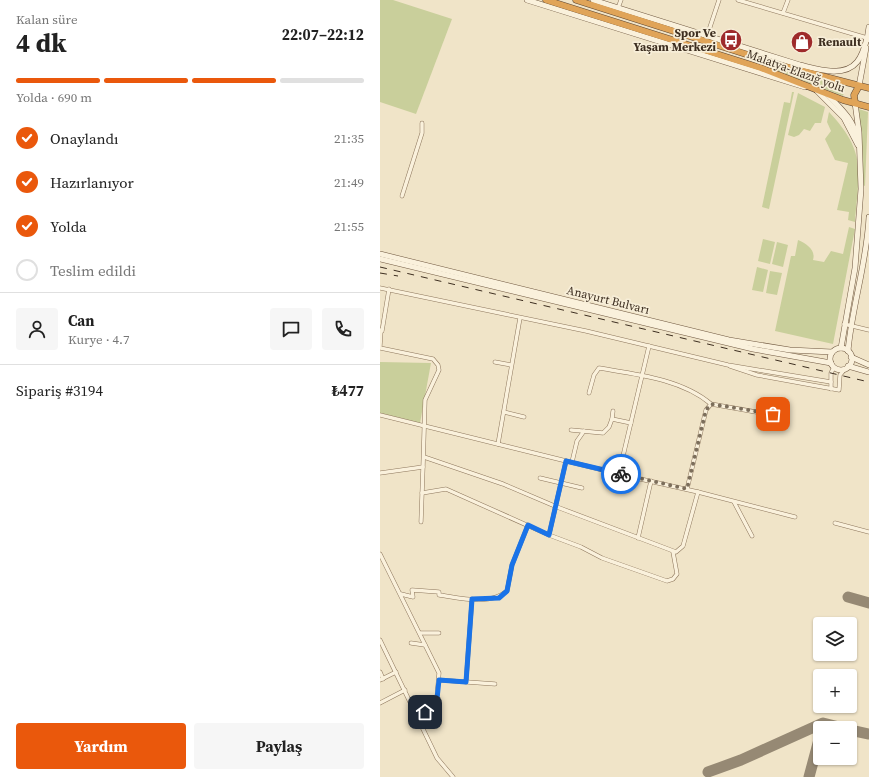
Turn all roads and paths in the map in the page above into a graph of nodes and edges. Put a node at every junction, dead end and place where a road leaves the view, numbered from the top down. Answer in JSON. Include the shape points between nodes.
{"nodes":[{"id":1,"x":528,"y":0,"type":"edge"},
{"id":2,"x":546,"y":0,"type":"edge"},
{"id":3,"x":576,"y":0,"type":"edge"},
{"id":4,"x":593,"y":0,"type":"edge"},
{"id":5,"x":621,"y":0,"type":"edge"},
{"id":6,"x":719,"y":0,"type":"edge"},
{"id":7,"x":738,"y":0,"type":"edge"},
{"id":8,"x":788,"y":0,"type":"edge"},
{"id":9,"x":618,"y":8,"type":"junction"},
{"id":10,"x":783,"y":13,"type":"junction"},
{"id":11,"x":869,"y":27,"type":"edge"},
{"id":12,"x":707,"y":36,"type":"junction"},
{"id":13,"x":867,"y":38,"type":"junction"},
{"id":14,"x":800,"y":65,"type":"junction"},
{"id":15,"x":831,"y":77,"type":"junction"},
{"id":16,"x":859,"y":86,"type":"junction"},
{"id":17,"x":809,"y":88,"type":"junction"},
{"id":18,"x":869,"y":88,"type":"edge"},
{"id":19,"x":817,"y":90,"type":"junction"},
{"id":20,"x":827,"y":94,"type":"junction"},
{"id":21,"x":855,"y":103,"type":"junction"},
{"id":22,"x":869,"y":107,"type":"edge"},
{"id":23,"x":422,"y":122,"type":"dead end"},
{"id":24,"x":857,"y":141,"type":"junction"},
{"id":25,"x":860,"y":157,"type":"junction"},
{"id":26,"x":402,"y":196,"type":"dead end"},
{"id":27,"x":869,"y":217,"type":"edge"},
{"id":28,"x":869,"y":222,"type":"edge"},
{"id":29,"x":380,"y":254,"type":"edge"},
{"id":30,"x":380,"y":259,"type":"edge"},
{"id":31,"x":380,"y":288,"type":"edge"},
{"id":32,"x":389,"y":289,"type":"junction"},
{"id":33,"x":520,"y":318,"type":"junction"},
{"id":34,"x":844,"y":324,"type":"junction"},
{"id":35,"x":850,"y":325,"type":"junction"},
{"id":36,"x":381,"y":330,"type":"edge"},
{"id":37,"x":869,"y":330,"type":"edge"},
{"id":38,"x":649,"y":346,"type":"junction"},
{"id":39,"x":380,"y":347,"type":"edge"},
{"id":40,"x":841,"y":348,"type":"junction"},
{"id":41,"x":848,"y":351,"type":"junction"},
{"id":42,"x":832,"y":352,"type":"junction"},
{"id":43,"x":851,"y":357,"type":"junction"},
{"id":44,"x":495,"y":362,"type":"dead end"},
{"id":45,"x":511,"y":365,"type":"junction"},
{"id":46,"x":728,"y":365,"type":"junction"},
{"id":47,"x":832,"y":365,"type":"junction"},
{"id":48,"x":869,"y":365,"type":"edge"},
{"id":49,"x":847,"y":367,"type":"junction"},
{"id":50,"x":869,"y":372,"type":"edge"},
{"id":51,"x":642,"y":374,"type":"junction"},
{"id":52,"x":831,"y":382,"type":"junction"},
{"id":53,"x":831,"y":389,"type":"junction"},
{"id":54,"x":589,"y":393,"type":"dead end"},
{"id":55,"x":711,"y":404,"type":"junction"},
{"id":56,"x":613,"y":411,"type":"dead end"},
{"id":57,"x":504,"y":412,"type":"junction"},
{"id":58,"x":773,"y":414,"type":"dead end"},
{"id":59,"x":380,"y":415,"type":"edge"},
{"id":60,"x":524,"y":417,"type":"dead end"},
{"id":61,"x":612,"y":419,"type":"junction"},
{"id":62,"x":631,"y":422,"type":"junction"},
{"id":63,"x":425,"y":427,"type":"junction"},
{"id":64,"x":571,"y":430,"type":"dead end"},
{"id":65,"x":584,"y":431,"type":"junction"},
{"id":66,"x":498,"y":444,"type":"junction"},
{"id":67,"x":424,"y":457,"type":"junction"},
{"id":68,"x":566,"y":461,"type":"junction"},
{"id":69,"x":572,"y":462,"type":"junction"},
{"id":70,"x":423,"y":468,"type":"junction"},
{"id":71,"x":380,"y":473,"type":"edge"},
{"id":72,"x":619,"y":473,"type":"junction"},
{"id":73,"x":540,"y":478,"type":"dead end"},
{"id":74,"x":651,"y":481,"type":"junction"},
{"id":75,"x":561,"y":483,"type":"junction"},
{"id":76,"x":582,"y":488,"type":"dead end"},
{"id":77,"x":687,"y":489,"type":"junction"},
{"id":78,"x":698,"y":492,"type":"junction"},
{"id":79,"x":422,"y":493,"type":"junction"},
{"id":80,"x":734,"y":502,"type":"junction"},
{"id":81,"x":557,"y":507,"type":"junction"},
{"id":82,"x":795,"y":517,"type":"dead end"},
{"id":83,"x":420,"y":522,"type":"dead end"},
{"id":84,"x":835,"y":523,"type":"dead end"},
{"id":85,"x":528,"y":525,"type":"junction"},
{"id":86,"x":869,"y":532,"type":"edge"},
{"id":87,"x":549,"y":535,"type":"junction"},
{"id":88,"x":752,"y":536,"type":"dead end"},
{"id":89,"x":638,"y":538,"type":"junction"},
{"id":90,"x":673,"y":552,"type":"junction"},
{"id":91,"x":380,"y":554,"type":"edge"},
{"id":92,"x":400,"y":594,"type":"junction"},
{"id":93,"x":472,"y":599,"type":"junction"},
{"id":94,"x":420,"y":633,"type":"junction"},
{"id":95,"x":439,"y":634,"type":"dead end"},
{"id":96,"x":381,"y":643,"type":"edge"},
{"id":97,"x":411,"y":643,"type":"dead end"},
{"id":98,"x":425,"y":645,"type":"junction"},
{"id":99,"x":380,"y":672,"type":"edge"},
{"id":100,"x":396,"y":672,"type":"junction"},
{"id":101,"x":381,"y":679,"type":"edge"},
{"id":102,"x":439,"y":680,"type":"junction"},
{"id":103,"x":466,"y":682,"type":"junction"},
{"id":104,"x":495,"y":684,"type":"dead end"},
{"id":105,"x":404,"y":690,"type":"junction"},
{"id":106,"x":380,"y":703,"type":"edge"},
{"id":107,"x":417,"y":715,"type":"junction"},
{"id":108,"x":453,"y":777,"type":"edge"}],
"edges":[{"from":1,"to":17,"type":"street"},
{"from":2,"to":17,"type":"highway","name":"Malatya-Elazığ yolu","via":[[761,68]]},
{"from":3,"to":15,"type":"highway","name":"Malatya-Elazığ yolu","via":[[783,66]]},
{"from":4,"to":9,"type":"street"},
{"from":5,"to":9,"type":"street"},
{"from":6,"to":12,"type":"street"},
{"from":7,"to":10,"type":"street"},
{"from":8,"to":10,"type":"street"},
{"from":9,"to":12,"type":"street"},
{"from":10,"to":13,"type":"street"},
{"from":11,"to":13,"type":"street"},
{"from":12,"to":14,"type":"street"},
{"from":13,"to":14,"type":"street","via":[[858,61],[845,70],[823,70]]},
{"from":13,"to":16,"type":"street"},
{"from":14,"to":15,"type":"highway"},
{"from":15,"to":16,"type":"highway","name":"Malatya-Elazığ yolu"},
{"from":16,"to":18,"type":"highway","name":"Malatya-Elazığ yolu"},
{"from":16,"to":21,"type":"highway","via":[[854,95]]},
{"from":17,"to":19,"type":"highway","name":"Malatya-Elazığ yolu"},
{"from":19,"to":20,"type":"highway","name":"Malatya-Elazığ yolu"},
{"from":19,"to":24,"type":"street","via":[[844,118]]},
{"from":20,"to":21,"type":"highway","name":"Malatya-Elazığ yolu"},
{"from":20,"to":24,"type":"street","via":[[852,124]]},
{"from":21,"to":22,"type":"highway","name":"Malatya-Elazığ yolu"},
{"from":21,"to":25,"type":"street"},
{"from":23,"to":26,"type":"street","via":[[422,133]]},
{"from":24,"to":25,"type":"street"},
{"from":25,"to":34,"type":"street","via":[[861,189],[856,254]]},
{"from":27,"to":28,"type":"street"},
{"from":28,"to":35,"type":"street"},
{"from":29,"to":42,"type":"street","name":"Anayurt Bulvarı","via":[[729,340],[790,350]]},
{"from":30,"to":47,"type":"street","name":"Anayurt Bulvarı","via":[[752,349]]},
{"from":31,"to":32,"type":"street"},
{"from":32,"to":33,"type":"street"},
{"from":32,"to":36,"type":"street"},
{"from":33,"to":38,"type":"street"},
{"from":33,"to":45,"type":"street"},
{"from":34,"to":35,"type":"street"},
{"from":34,"to":40,"type":"street"},
{"from":35,"to":37,"type":"street"},
{"from":35,"to":41,"type":"street"},
{"from":36,"to":39,"type":"street"},
{"from":38,"to":46,"type":"street"},
{"from":38,"to":51,"type":"street"},
{"from":39,"to":63,"type":"street","via":[[433,359],[438,365],[438,376],[424,400]]},
{"from":40,"to":41,"type":"street"},
{"from":40,"to":42,"type":"street"},
{"from":41,"to":43,"type":"street"},
{"from":42,"to":47,"type":"street"},
{"from":43,"to":48,"type":"street"},
{"from":43,"to":49,"type":"street"},
{"from":44,"to":45,"type":"street"},
{"from":45,"to":57,"type":"street"},
{"from":46,"to":52,"type":"street"},
{"from":46,"to":53,"type":"street","via":[[758,375]]},
{"from":47,"to":49,"type":"street","via":[[840,369]]},
{"from":47,"to":52,"type":"street"},
{"from":49,"to":50,"type":"street"},
{"from":49,"to":53,"type":"street","via":[[840,375],[839,390]]},
{"from":51,"to":54,"type":"street","via":[[599,368],[594,375]]},
{"from":51,"to":55,"type":"street","via":[[701,396]]},
{"from":51,"to":62,"type":"street"},
{"from":52,"to":53,"type":"street"},
{"from":55,"to":58,"type":"street"},
{"from":55,"to":77,"type":"street","via":[[706,410]]},
{"from":56,"to":61,"type":"street"},
{"from":57,"to":60,"type":"street"},
{"from":57,"to":66,"type":"street"},
{"from":59,"to":63,"type":"street"},
{"from":61,"to":62,"type":"street"},
{"from":61,"to":65,"type":"street","via":[[609,427],[602,433]]},
{"from":62,"to":72,"type":"street"},
{"from":63,"to":66,"type":"street"},
{"from":63,"to":67,"type":"street"},
{"from":64,"to":65,"type":"street"},
{"from":65,"to":69,"type":"street","via":[[577,442]]},
{"from":66,"to":68,"type":"street"},
{"from":67,"to":70,"type":"street"},
{"from":67,"to":81,"type":"street","via":[[503,484]]},
{"from":68,"to":69,"type":"street"},
{"from":68,"to":75,"type":"street"},
{"from":69,"to":72,"type":"street"},
{"from":70,"to":71,"type":"street"},
{"from":70,"to":79,"type":"street"},
{"from":72,"to":74,"type":"street"},
{"from":73,"to":75,"type":"street"},
{"from":74,"to":77,"type":"street"},
{"from":74,"to":89,"type":"street"},
{"from":75,"to":76,"type":"street"},
{"from":75,"to":81,"type":"street"},
{"from":77,"to":78,"type":"street"},
{"from":78,"to":80,"type":"street"},
{"from":78,"to":90,"type":"street","via":[[683,546]]},
{"from":79,"to":83,"type":"street"},
{"from":79,"to":85,"type":"street","via":[[446,489]]},
{"from":80,"to":82,"type":"street"},
{"from":80,"to":88,"type":"street"},
{"from":81,"to":87,"type":"street"},
{"from":81,"to":89,"type":"street"},
{"from":84,"to":86,"type":"street"},
{"from":85,"to":87,"type":"street"},
{"from":85,"to":93,"type":"street","via":[[512,565],[507,591],[499,598]]},
{"from":87,"to":90,"type":"street","via":[[602,558],[667,581],[677,574]]},
{"from":89,"to":90,"type":"street"},
{"from":91,"to":92,"type":"street"},
{"from":92,"to":93,"type":"street","via":[[413,597],[412,590],[439,592]]},
{"from":92,"to":94,"type":"street"},
{"from":93,"to":103,"type":"street"},
{"from":94,"to":95,"type":"street"},
{"from":94,"to":98,"type":"street"},
{"from":96,"to":100,"type":"street"},
{"from":97,"to":98,"type":"street"},
{"from":98,"to":102,"type":"street","via":[[439,673]]},
{"from":99,"to":101,"type":"street"},
{"from":100,"to":101,"type":"street"},
{"from":100,"to":105,"type":"street"},
{"from":102,"to":103,"type":"street"},
{"from":102,"to":107,"type":"street","via":[[436,708]]},
{"from":103,"to":104,"type":"street"},
{"from":105,"to":106,"type":"street"},
{"from":105,"to":107,"type":"street"},
{"from":107,"to":108,"type":"street","via":[[437,758]]}]}
